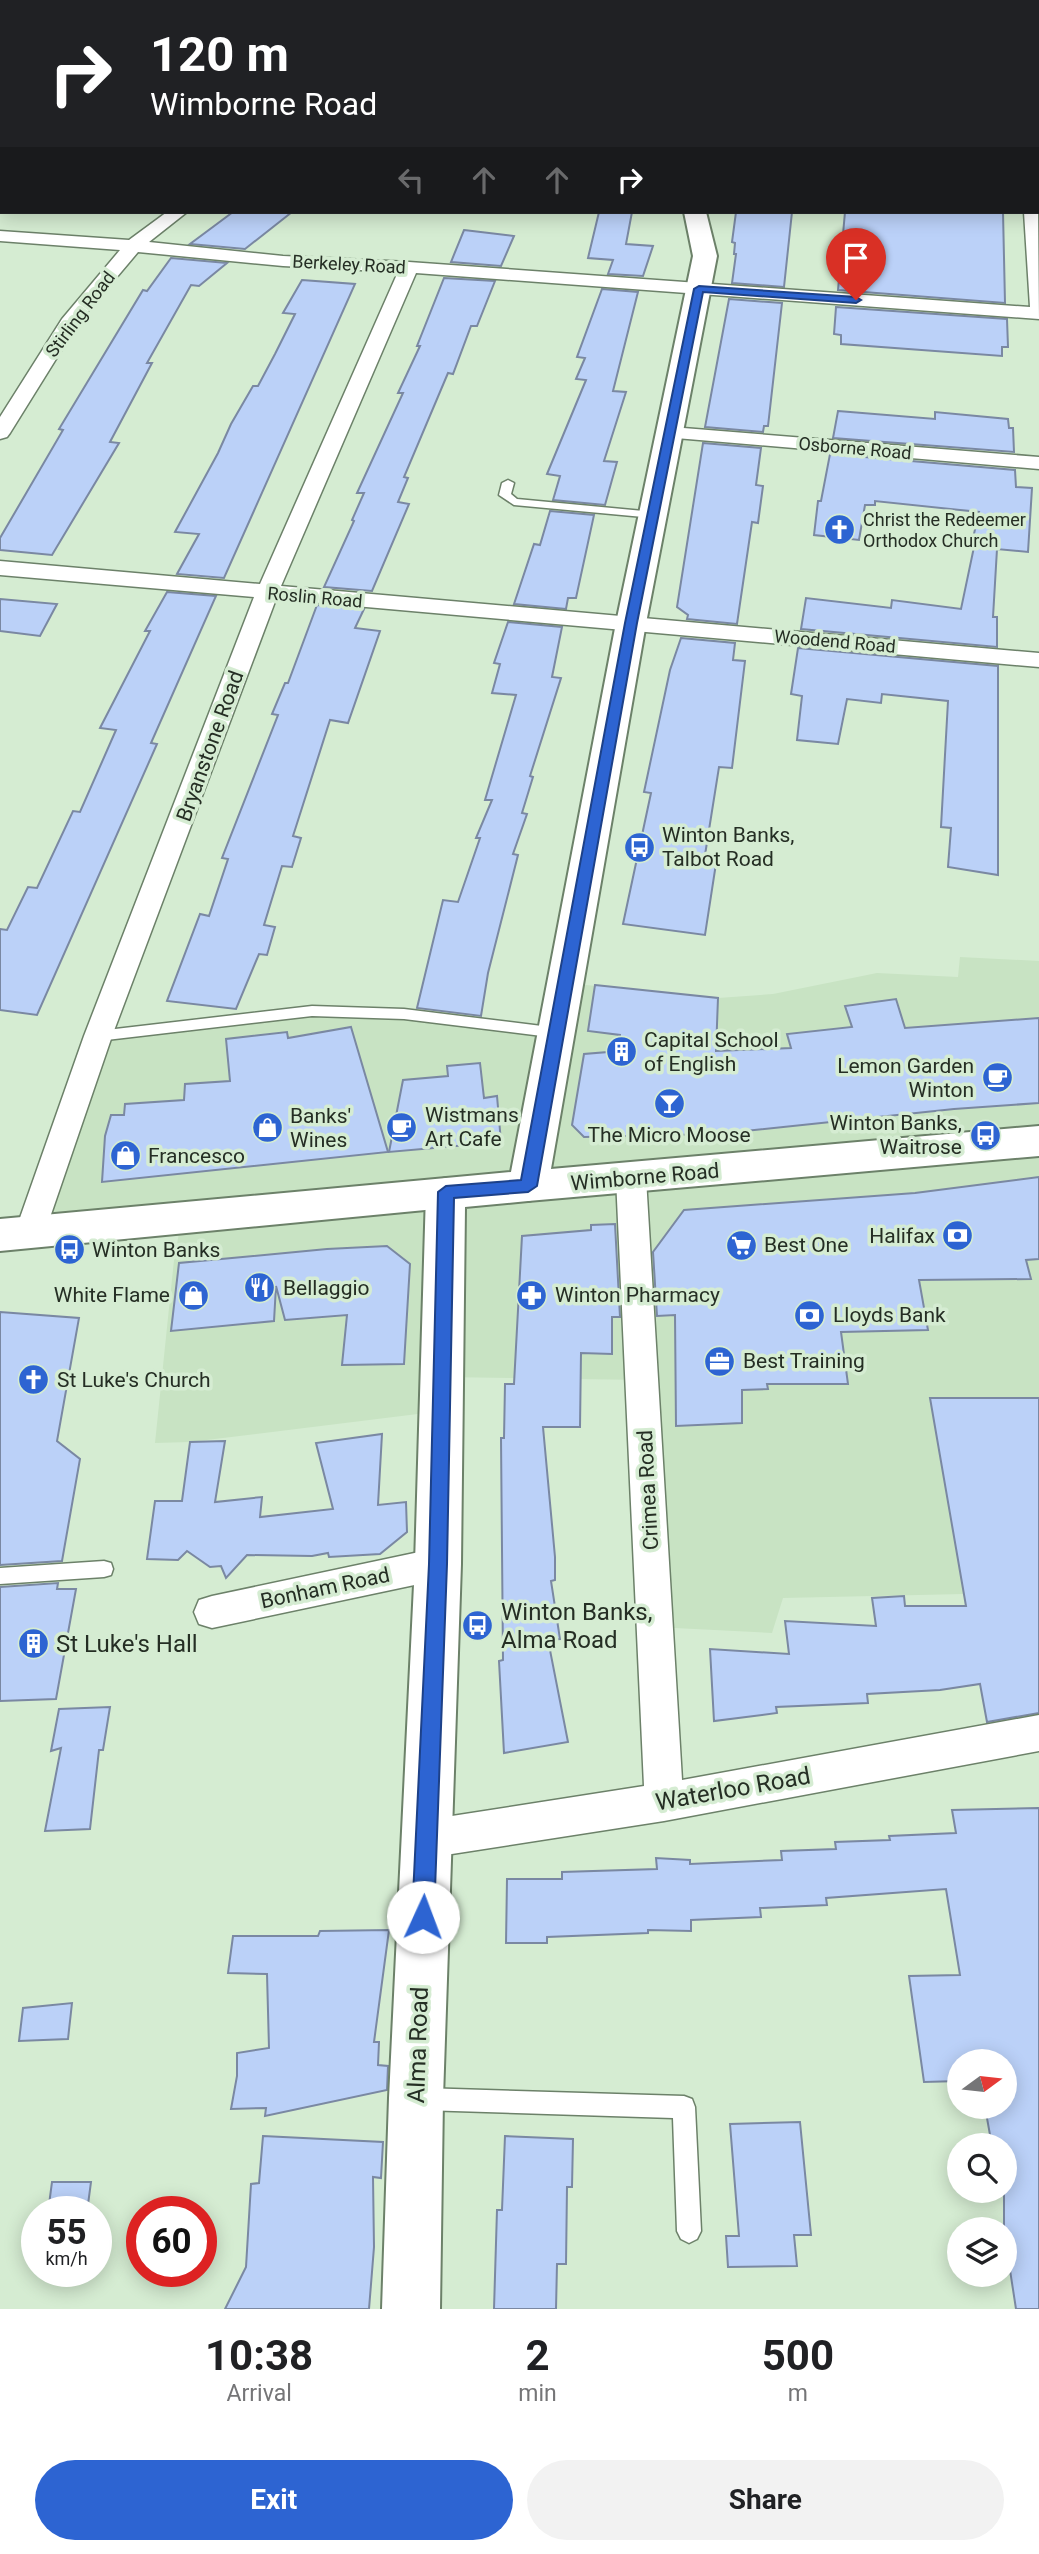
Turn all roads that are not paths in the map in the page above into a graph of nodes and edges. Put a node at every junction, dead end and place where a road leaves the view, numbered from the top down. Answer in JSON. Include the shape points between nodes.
{"nodes":[{"id":1,"x":175,"y":214,"type":"edge"},
{"id":2,"x":695,"y":214,"type":"edge"},
{"id":3,"x":1032,"y":214,"type":"edge"},
{"id":4,"x":0,"y":236,"type":"edge"},
{"id":5,"x":133,"y":246,"type":"junction"},
{"id":6,"x":410,"y":267,"type":"junction"},
{"id":7,"x":699,"y":289,"type":"junction"},
{"id":8,"x":1039,"y":311,"type":"edge"},
{"id":9,"x":0,"y":433,"type":"edge"},
{"id":10,"x":671,"y":433,"type":"junction"},
{"id":11,"x":1039,"y":463,"type":"edge"},
{"id":12,"x":508,"y":483,"type":"dead end"},
{"id":13,"x":654,"y":516,"type":"junction"},
{"id":14,"x":0,"y":568,"type":"edge"},
{"id":15,"x":267,"y":593,"type":"junction"},
{"id":16,"x":631,"y":623,"type":"junction"},
{"id":17,"x":1039,"y":660,"type":"edge"},
{"id":18,"x":558,"y":1033,"type":"junction"},
{"id":19,"x":98,"y":1036,"type":"junction"},
{"id":20,"x":1039,"y":1141,"type":"edge"},
{"id":21,"x":631,"y":1178,"type":"junction"},
{"id":22,"x":528,"y":1186,"type":"junction"},
{"id":23,"x":446,"y":1192,"type":"junction"},
{"id":24,"x":15,"y":1234,"type":"edge"},
{"id":25,"x":438,"y":1564,"type":"junction"},
{"id":26,"x":104,"y":1569,"type":"dead end"},
{"id":27,"x":0,"y":1576,"type":"edge"},
{"id":28,"x":212,"y":1612,"type":"dead end"},
{"id":29,"x":1039,"y":1733,"type":"edge"},
{"id":30,"x":664,"y":1802,"type":"junction"},
{"id":31,"x":426,"y":1839,"type":"junction"},
{"id":32,"x":416,"y":2098,"type":"junction"},
{"id":33,"x":690,"y":2231,"type":"dead end"},
{"id":34,"x":411,"y":2309,"type":"edge"}],
"edges":[{"from":1,"to":5,"type":"street","name":"Stirling Road"},
{"from":2,"to":7,"type":"main road","via":[[705,256]]},
{"from":3,"to":8,"type":"street"},
{"from":4,"to":5,"type":"street","name":"Berkeley Road"},
{"from":5,"to":6,"type":"street","name":"Berkeley Road","via":[[283,261]]},
{"from":5,"to":9,"type":"street","name":"Stirling Road","via":[[72,319]]},
{"from":6,"to":7,"type":"street","name":"Berkeley Road"},
{"from":6,"to":15,"type":"street","name":"Bryanstone Road"},
{"from":7,"to":8,"type":"street","name":"Berkeley Road"},
{"from":7,"to":10,"type":"main road"},
{"from":10,"to":11,"type":"street","name":"Osborne Road"},
{"from":10,"to":13,"type":"main road"},
{"from":12,"to":13,"type":"lane","via":[[505,495],[514,502]]},
{"from":13,"to":16,"type":"main road"},
{"from":14,"to":15,"type":"street","name":"Roslin Road"},
{"from":15,"to":16,"type":"street","name":"Roslin Road"},
{"from":15,"to":19,"type":"street","name":"Bryanstone Road"},
{"from":16,"to":17,"type":"street","name":"Woodend Road"},
{"from":16,"to":18,"type":"main road"},
{"from":18,"to":19,"type":"lane","via":[[404,1014],[312,1011]]},
{"from":18,"to":22,"type":"main road"},
{"from":19,"to":24,"type":"street","name":"Bryanstone Road"},
{"from":20,"to":21,"type":"main road","name":"Wimborne Road"},
{"from":21,"to":22,"type":"main road","name":"Wimborne Road"},
{"from":21,"to":30,"type":"street","name":"Crimea Road"},
{"from":22,"to":23,"type":"main road","name":"Wimborne Road"},
{"from":23,"to":24,"type":"main road","name":"Wimborne Road"},
{"from":23,"to":25,"type":"main road","name":"Alma Road"},
{"from":25,"to":28,"type":"street","name":"Bonham Road"},
{"from":25,"to":31,"type":"main road","name":"Alma Road"},
{"from":26,"to":27,"type":"lane"},
{"from":29,"to":30,"type":"street","name":"Waterloo Road"},
{"from":30,"to":31,"type":"street","name":"Waterloo Road"},
{"from":31,"to":32,"type":"main road","name":"Alma Road"},
{"from":32,"to":33,"type":"lane","via":[[684,2107]]},
{"from":32,"to":34,"type":"main road","name":"Alma Road"}]}
